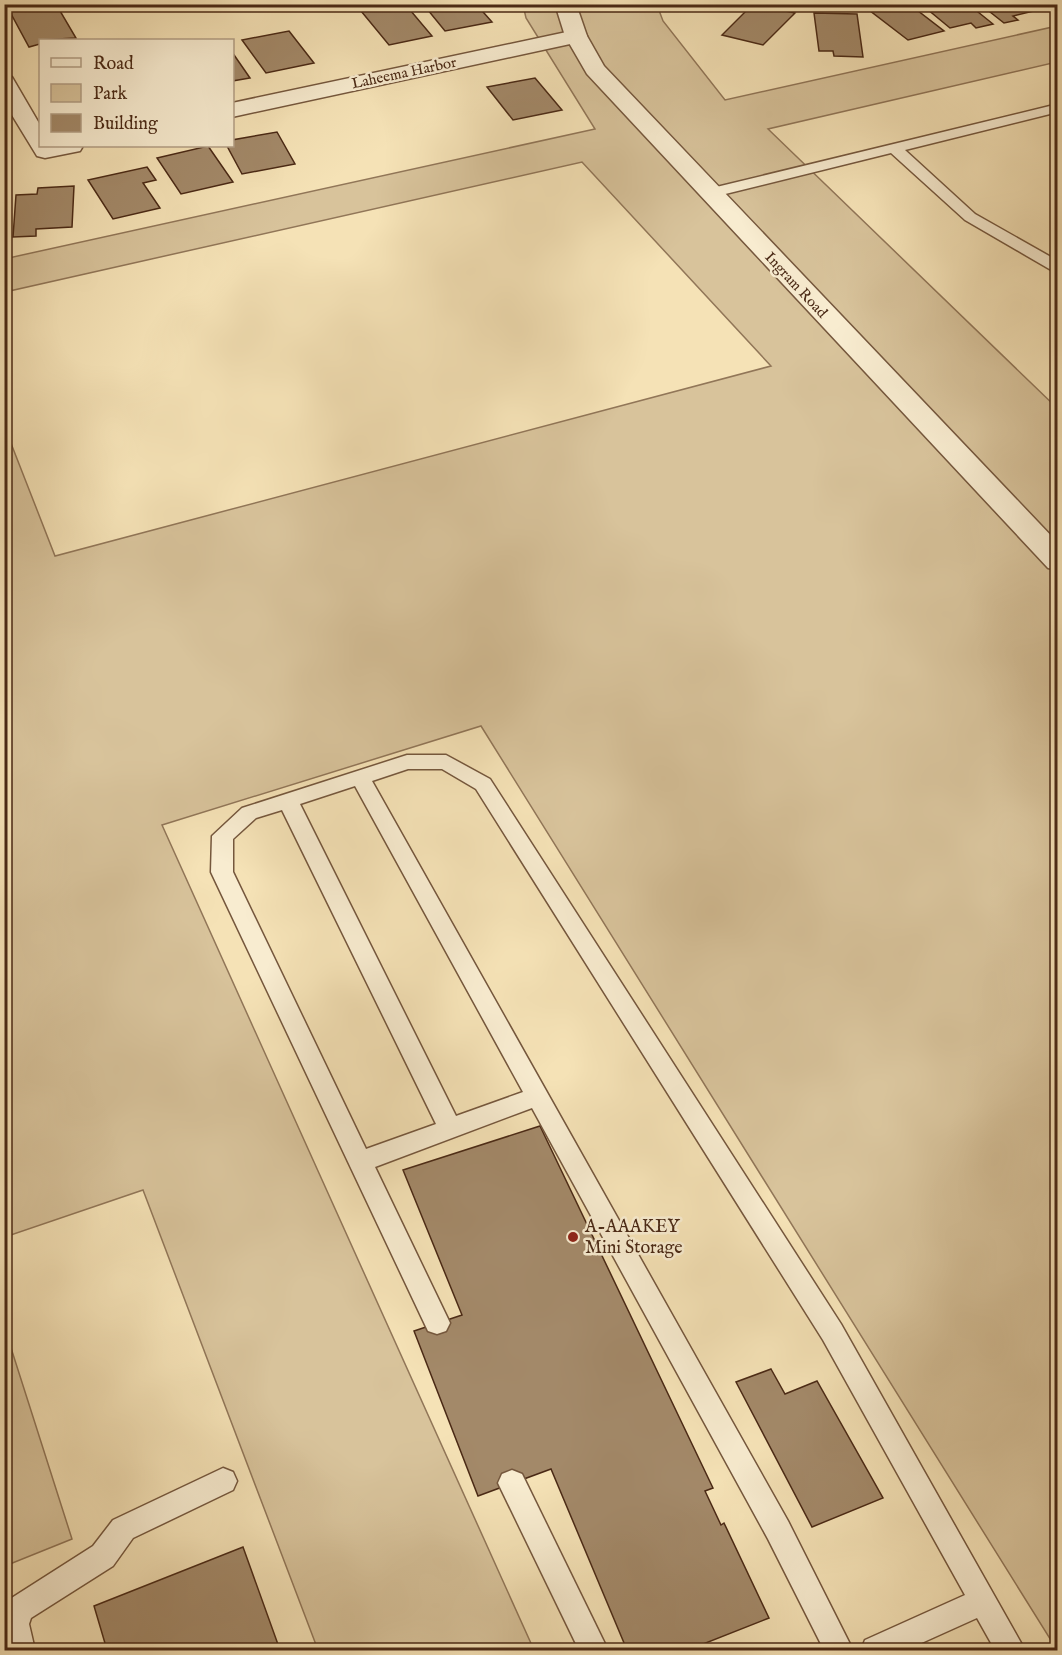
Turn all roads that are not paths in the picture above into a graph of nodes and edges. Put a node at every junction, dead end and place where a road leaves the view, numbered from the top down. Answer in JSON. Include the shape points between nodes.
{"nodes":[{"id":1,"x":565,"y":4,"type":"edge"},
{"id":2,"x":576,"y":36,"type":"junction"},
{"id":3,"x":4,"y":82,"type":"edge"},
{"id":4,"x":1058,"y":108,"type":"edge"},
{"id":5,"x":234,"y":111,"type":"edge"},
{"id":6,"x":39,"y":142,"type":"edge"},
{"id":7,"x":893,"y":147,"type":"junction"},
{"id":8,"x":709,"y":193,"type":"junction"},
{"id":9,"x":1058,"y":270,"type":"edge"},
{"id":10,"x":1054,"y":557,"type":"edge"},
{"id":11,"x":360,"y":777,"type":"junction"},
{"id":12,"x":287,"y":800,"type":"junction"},
{"id":13,"x":538,"y":1096,"type":"junction"},
{"id":14,"x":450,"y":1128,"type":"junction"},
{"id":15,"x":360,"y":1162,"type":"junction"},
{"id":16,"x":437,"y":1323,"type":"dead end"},
{"id":17,"x":224,"y":1481,"type":"dead end"},
{"id":18,"x":512,"y":1483,"type":"dead end"},
{"id":19,"x":983,"y":1601,"type":"junction"},
{"id":20,"x":21,"y":1650,"type":"edge"},
{"id":21,"x":594,"y":1650,"type":"edge"},
{"id":22,"x":839,"y":1650,"type":"edge"},
{"id":23,"x":875,"y":1650,"type":"edge"},
{"id":24,"x":1011,"y":1650,"type":"edge"}],
"edges":[{"from":1,"to":2,"type":"street","name":"Ingram Road"},
{"from":2,"to":5,"type":"street","name":"Laheema Harbor"},
{"from":2,"to":8,"type":"street","name":"Ingram Road","via":[[595,69]]},
{"from":3,"to":6,"type":"street"},
{"from":4,"to":7,"type":"lane"},
{"from":7,"to":8,"type":"lane"},
{"from":7,"to":9,"type":"lane","via":[[970,217]]},
{"from":8,"to":10,"type":"street","name":"Ingram Road"},
{"from":11,"to":12,"type":"lane"},
{"from":11,"to":13,"type":"lane"},
{"from":11,"to":19,"type":"lane","via":[[407,762],[446,762],[483,784],[832,1332]]},
{"from":12,"to":14,"type":"lane"},
{"from":12,"to":15,"type":"lane","via":[[249,813],[223,836],[222,872]]},
{"from":13,"to":14,"type":"lane"},
{"from":13,"to":22,"type":"lane","via":[[778,1530]]},
{"from":14,"to":15,"type":"lane"},
{"from":15,"to":16,"type":"lane"},
{"from":17,"to":20,"type":"lane","via":[[123,1529],[103,1556],[20,1609],[15,1624]]},
{"from":18,"to":21,"type":"lane"},
{"from":19,"to":23,"type":"lane"},
{"from":19,"to":24,"type":"lane"}]}
